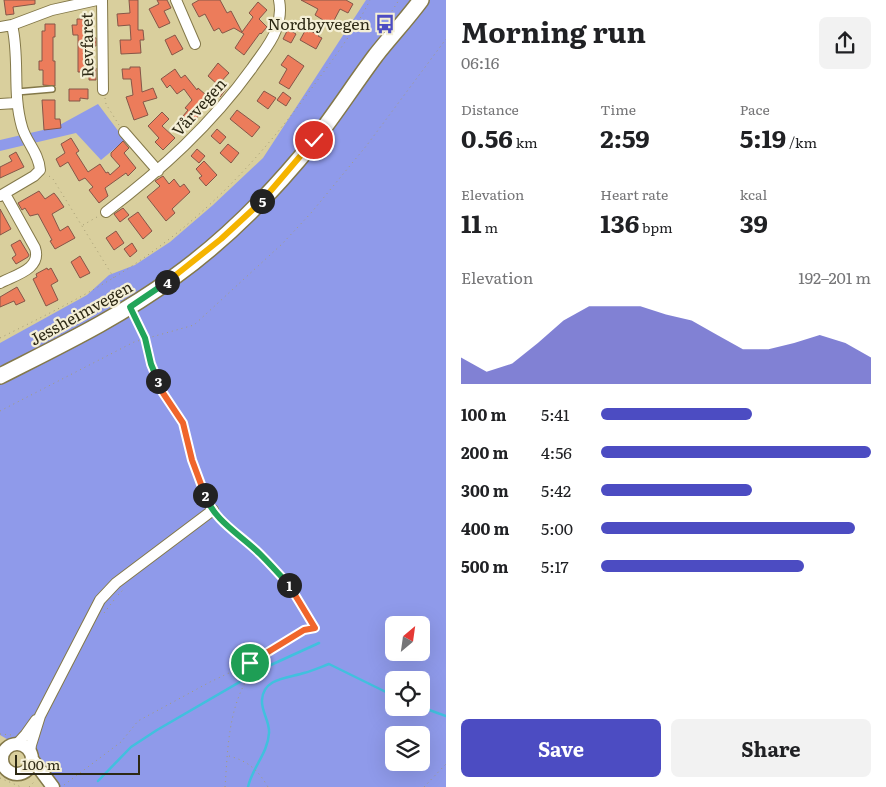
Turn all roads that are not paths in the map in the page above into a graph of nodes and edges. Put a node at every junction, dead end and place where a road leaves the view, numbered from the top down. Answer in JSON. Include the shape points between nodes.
{"nodes":[{"id":1,"x":97,"y":0,"type":"edge"},
{"id":2,"x":102,"y":0,"type":"edge"},
{"id":3,"x":176,"y":0,"type":"edge"},
{"id":4,"x":279,"y":0,"type":"edge"},
{"id":5,"x":409,"y":0,"type":"edge"},
{"id":6,"x":421,"y":0,"type":"edge"},
{"id":7,"x":51,"y":5,"type":"edge"},
{"id":8,"x":12,"y":25,"type":"junction"},
{"id":9,"x":0,"y":27,"type":"edge"},
{"id":10,"x":195,"y":44,"type":"dead end"},
{"id":11,"x":377,"y":54,"type":"junction"},
{"id":12,"x":52,"y":89,"type":"dead end"},
{"id":13,"x":103,"y":90,"type":"road end"},
{"id":14,"x":16,"y":92,"type":"junction"},
{"id":15,"x":16,"y":102,"type":"junction"},
{"id":16,"x":0,"y":104,"type":"edge"},
{"id":17,"x":124,"y":132,"type":"road end"},
{"id":18,"x":158,"y":171,"type":"junction"},
{"id":19,"x":3,"y":195,"type":"edge"},
{"id":20,"x":106,"y":212,"type":"road end"},
{"id":21,"x":0,"y":283,"type":"edge"},
{"id":22,"x":0,"y":376,"type":"edge"},
{"id":23,"x":213,"y":510,"type":"road end"},
{"id":24,"x":40,"y":716,"type":"junction"},
{"id":25,"x":9,"y":745,"type":"edge"},
{"id":26,"x":31,"y":756,"type":"junction"},
{"id":27,"x":1,"y":759,"type":"edge"},
{"id":28,"x":22,"y":773,"type":"junction"},
{"id":29,"x":61,"y":786,"type":"edge"},
{"id":30,"x":49,"y":787,"type":"edge"}],
"edges":[{"from":1,"to":7,"type":"street"},
{"from":2,"to":13,"type":"street","name":"Revfaret"},
{"from":3,"to":10,"type":"street"},
{"from":4,"to":18,"type":"street","name":"Vårvegen","via":[[280,17],[268,45],[224,104]]},
{"from":5,"to":11,"type":"main road","name":"Jessheimvegen"},
{"from":6,"to":11,"type":"main road","name":"Jessheimvegen"},
{"from":7,"to":8,"type":"street"},
{"from":8,"to":9,"type":"street"},
{"from":8,"to":14,"type":"street","via":[[16,38]]},
{"from":11,"to":22,"type":"main road","name":"Jessheimvegen","via":[[314,140],[270,192],[199,258],[130,307]]},
{"from":12,"to":14,"type":"lane"},
{"from":14,"to":15,"type":"street"},
{"from":15,"to":16,"type":"street"},
{"from":15,"to":19,"type":"street","via":[[22,129],[37,156],[40,170]]},
{"from":17,"to":18,"type":"street"},
{"from":18,"to":20,"type":"street","name":"Vårvegen"},
{"from":19,"to":21,"type":"street","via":[[37,254],[31,267]]},
{"from":23,"to":24,"type":"street","via":[[103,596]]},
{"from":24,"to":25,"type":"street","via":[[26,734]]},
{"from":24,"to":26,"type":"street"},
{"from":25,"to":26,"type":"street","via":[[24,746]]},
{"from":25,"to":27,"type":"street"},
{"from":26,"to":28,"type":"street","via":[[29,768]]},
{"from":26,"to":29,"type":"street"},
{"from":27,"to":28,"type":"street","via":[[10,772]]},
{"from":28,"to":30,"type":"street"}]}
